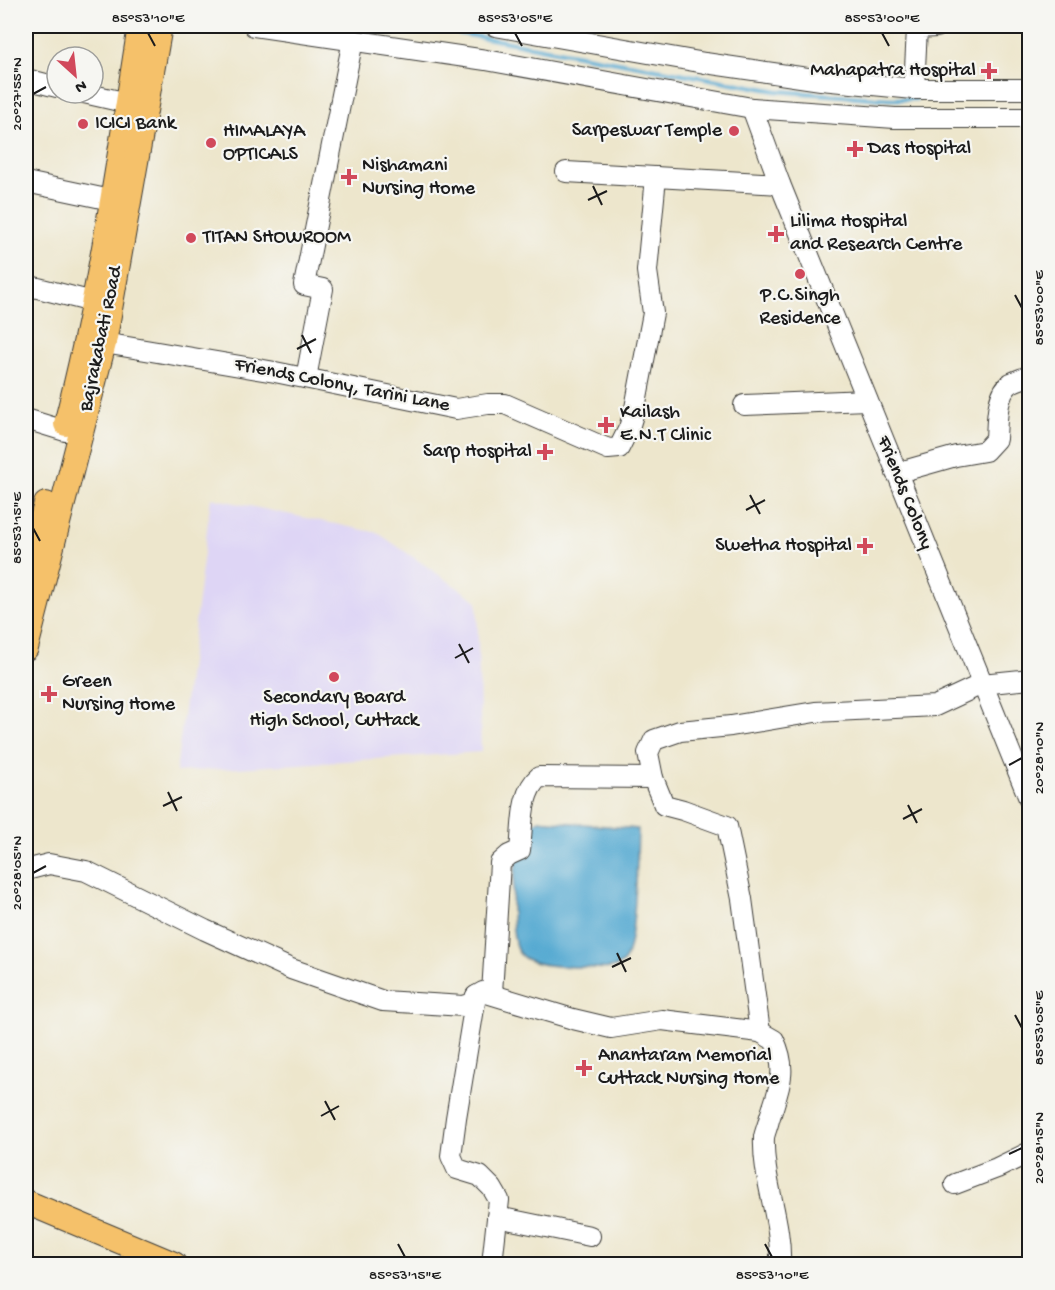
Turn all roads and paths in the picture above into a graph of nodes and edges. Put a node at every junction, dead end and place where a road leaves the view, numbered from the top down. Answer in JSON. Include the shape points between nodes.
{"nodes":[{"id":1,"x":140,"y":26,"type":"edge"},
{"id":2,"x":160,"y":26,"type":"edge"},
{"id":3,"x":254,"y":26,"type":"edge"},
{"id":4,"x":495,"y":26,"type":"edge"},
{"id":5,"x":937,"y":26,"type":"edge"},
{"id":6,"x":539,"y":29,"type":"edge"},
{"id":7,"x":353,"y":40,"type":"junction"},
{"id":8,"x":26,"y":79,"type":"edge"},
{"id":9,"x":45,"y":84,"type":"edge"},
{"id":10,"x":914,"y":89,"type":"junction"},
{"id":11,"x":1029,"y":89,"type":"edge"},
{"id":12,"x":105,"y":98,"type":"edge"},
{"id":13,"x":128,"y":104,"type":"junction"},
{"id":14,"x":752,"y":108,"type":"junction"},
{"id":15,"x":1029,"y":118,"type":"edge"},
{"id":16,"x":566,"y":172,"type":"dead end"},
{"id":17,"x":656,"y":177,"type":"junction"},
{"id":18,"x":26,"y":182,"type":"edge"},
{"id":19,"x":780,"y":184,"type":"junction"},
{"id":20,"x":111,"y":200,"type":"junction"},
{"id":21,"x":26,"y":285,"type":"edge"},
{"id":22,"x":93,"y":302,"type":"junction"},
{"id":23,"x":104,"y":343,"type":"junction"},
{"id":24,"x":1029,"y":375,"type":"edge"},
{"id":25,"x":306,"y":378,"type":"junction"},
{"id":26,"x":867,"y":400,"type":"junction"},
{"id":27,"x":744,"y":405,"type":"dead end"},
{"id":28,"x":26,"y":419,"type":"edge"},
{"id":29,"x":65,"y":431,"type":"junction"},
{"id":30,"x":896,"y":472,"type":"junction"},
{"id":31,"x":26,"y":577,"type":"edge"},
{"id":32,"x":26,"y":648,"type":"edge"},
{"id":33,"x":1029,"y":679,"type":"edge"},
{"id":34,"x":982,"y":684,"type":"junction"},
{"id":35,"x":652,"y":778,"type":"junction"},
{"id":36,"x":1029,"y":801,"type":"edge"},
{"id":37,"x":26,"y":870,"type":"edge"},
{"id":38,"x":484,"y":995,"type":"junction"},
{"id":39,"x":760,"y":1032,"type":"junction"},
{"id":40,"x":1029,"y":1152,"type":"edge"},
{"id":41,"x":955,"y":1184,"type":"dead end"},
{"id":42,"x":26,"y":1202,"type":"edge"},
{"id":43,"x":497,"y":1217,"type":"junction"},
{"id":44,"x":590,"y":1236,"type":"dead end"},
{"id":45,"x":174,"y":1264,"type":"edge"},
{"id":46,"x":492,"y":1264,"type":"edge"},
{"id":47,"x":780,"y":1264,"type":"edge"}],
"edges":[{"from":1,"to":13,"type":"main road","name":"Bajrakabati Road"},
{"from":2,"to":23,"type":"main road","name":"Bajrakabati Road"},
{"from":3,"to":7,"type":"street"},
{"from":4,"to":6,"type":"street"},
{"from":5,"to":10,"type":"street","via":[[917,28]]},
{"from":6,"to":10,"type":"street","via":[[705,63]]},
{"from":7,"to":14,"type":"street"},
{"from":7,"to":25,"type":"street","via":[[304,285],[323,289]]},
{"from":8,"to":9,"type":"street"},
{"from":10,"to":11,"type":"street"},
{"from":12,"to":13,"type":"street"},
{"from":13,"to":20,"type":"main road","name":"Bajrakabati Road"},
{"from":14,"to":15,"type":"street","via":[[895,118]]},
{"from":14,"to":19,"type":"street","name":"Friends Colony"},
{"from":16,"to":17,"type":"street"},
{"from":17,"to":19,"type":"street"},
{"from":17,"to":25,"type":"street","name":"Friends Colony, Tarini Lane","via":[[647,271],[653,313],[629,428],[618,448],[608,449],[505,404],[456,409]]},
{"from":18,"to":20,"type":"street"},
{"from":19,"to":26,"type":"street","name":"Friends Colony"},
{"from":20,"to":22,"type":"main road","name":"Bajrakabati Road"},
{"from":21,"to":22,"type":"street"},
{"from":22,"to":29,"type":"main road","name":"Bajrakabati Road"},
{"from":23,"to":25,"type":"street","name":"Friends Colony, Tarini Lane"},
{"from":23,"to":32,"type":"main road","name":"Bajrakabati Road"},
{"from":24,"to":30,"type":"street","via":[[1009,384],[1003,394],[996,439],[985,451]]},
{"from":26,"to":27,"type":"street"},
{"from":26,"to":30,"type":"street","name":"Friends Colony"},
{"from":28,"to":29,"type":"street"},
{"from":29,"to":31,"type":"main road","name":"Bajrakabati Road"},
{"from":30,"to":34,"type":"street","name":"Friends Colony"},
{"from":33,"to":34,"type":"street"},
{"from":34,"to":35,"type":"street","via":[[935,706],[815,712],[680,731],[654,740],[648,753]]},
{"from":34,"to":36,"type":"street","name":"Friends Colony"},
{"from":35,"to":38,"type":"street","via":[[539,777],[533,782],[528,791],[520,850],[500,863]]},
{"from":35,"to":39,"type":"street","via":[[664,805],[727,826]]},
{"from":37,"to":38,"type":"street","via":[[49,864],[86,871],[291,969],[383,1001],[464,1006]]},
{"from":38,"to":39,"type":"street","via":[[611,1028],[662,1020]]},
{"from":38,"to":43,"type":"street","via":[[451,1156],[457,1169],[480,1176],[492,1188],[499,1200]]},
{"from":39,"to":47,"type":"street","via":[[774,1040],[782,1068],[782,1084],[764,1136],[768,1179],[778,1221]]},
{"from":40,"to":41,"type":"street"},
{"from":42,"to":45,"type":"main road"},
{"from":43,"to":44,"type":"street"},
{"from":43,"to":46,"type":"street"}]}
